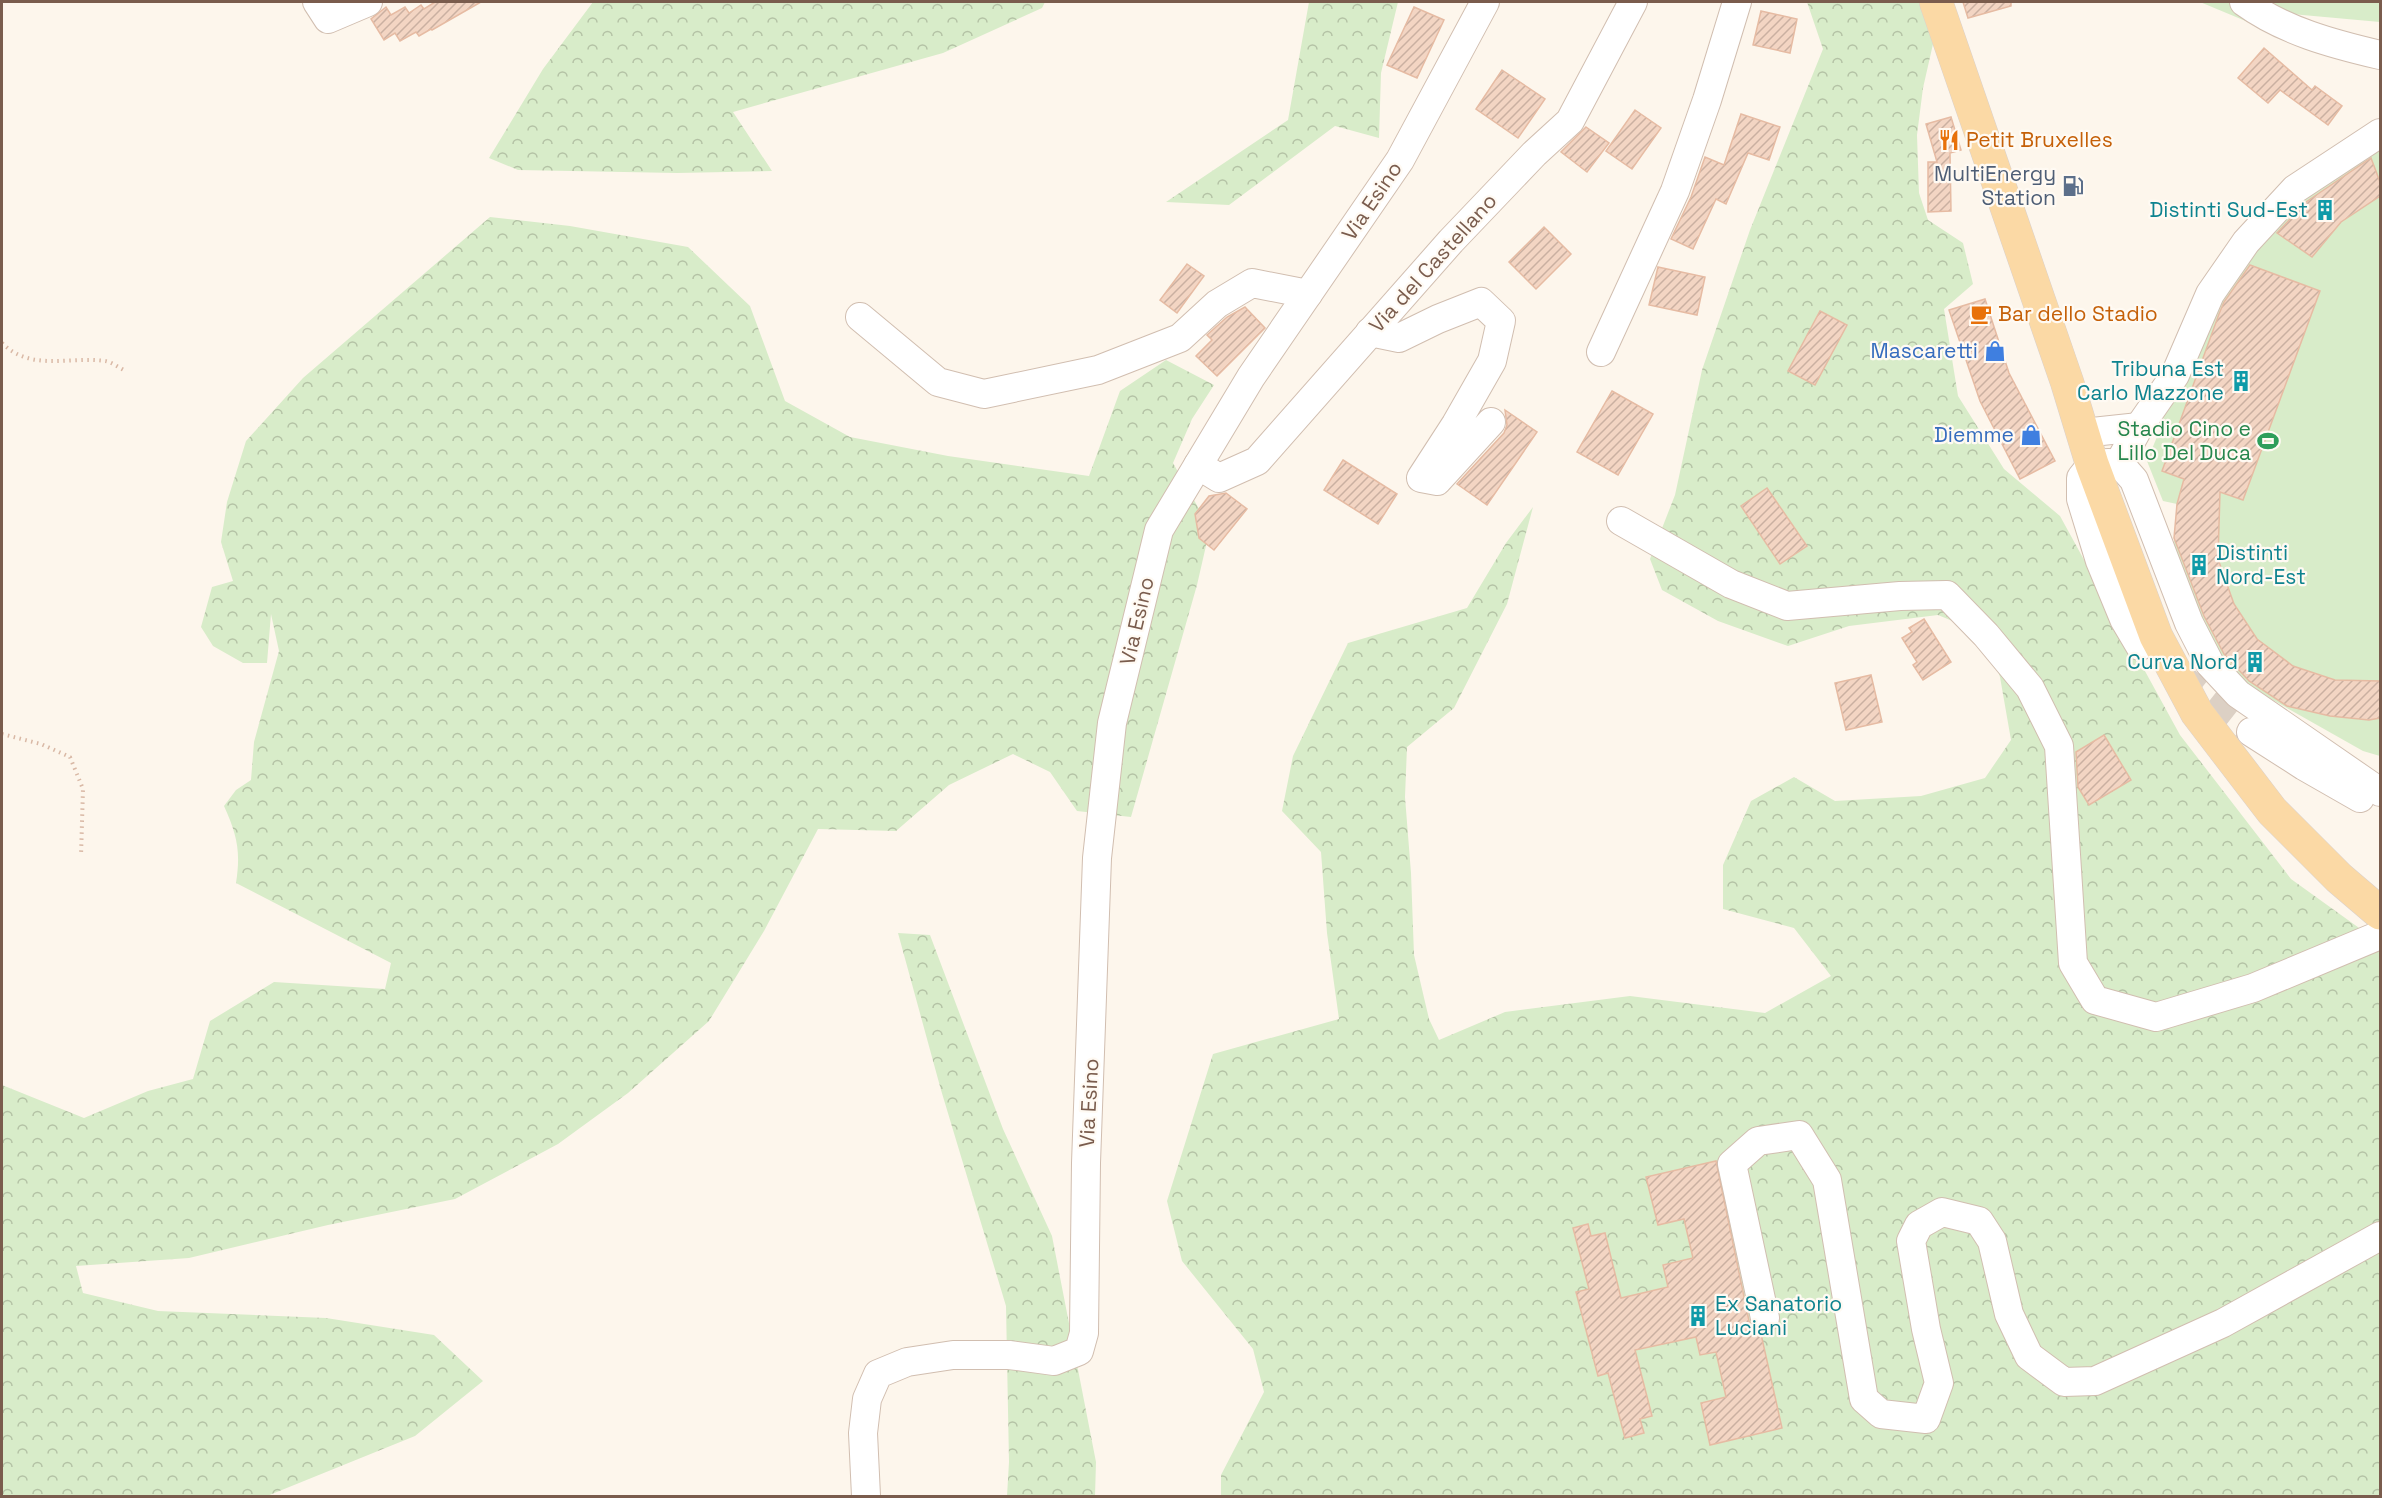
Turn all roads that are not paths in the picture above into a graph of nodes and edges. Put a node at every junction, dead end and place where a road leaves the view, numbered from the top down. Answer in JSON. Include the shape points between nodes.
{"nodes":[{"id":1,"x":368,"y":2,"type":"edge"},
{"id":2,"x":1485,"y":2,"type":"edge"},
{"id":3,"x":1633,"y":2,"type":"edge"},
{"id":4,"x":1737,"y":2,"type":"edge"},
{"id":5,"x":1936,"y":2,"type":"edge"},
{"id":6,"x":2238,"y":3,"type":"edge"},
{"id":7,"x":323,"y":10,"type":"edge"},
{"id":8,"x":2380,"y":55,"type":"edge"},
{"id":9,"x":2380,"y":133,"type":"edge"},
{"id":10,"x":1308,"y":294,"type":"junction"},
{"id":11,"x":860,"y":316,"type":"dead end"},
{"id":12,"x":1370,"y":332,"type":"junction"},
{"id":13,"x":1601,"y":352,"type":"dead end"},
{"id":14,"x":1491,"y":422,"type":"dead end"},
{"id":15,"x":2139,"y":427,"type":"junction"},
{"id":16,"x":2082,"y":433,"type":"junction"},
{"id":17,"x":2106,"y":464,"type":"junction"},
{"id":18,"x":1198,"y":465,"type":"junction"},
{"id":19,"x":1621,"y":521,"type":"dead end"},
{"id":20,"x":2140,"y":645,"type":"dead end"},
{"id":21,"x":2251,"y":732,"type":"tunnel mouth"},
{"id":22,"x":2380,"y":792,"type":"edge"},
{"id":23,"x":2380,"y":805,"type":"edge"},
{"id":24,"x":2380,"y":912,"type":"edge"},
{"id":25,"x":2380,"y":935,"type":"edge"},
{"id":26,"x":2380,"y":1236,"type":"edge"},
{"id":27,"x":1765,"y":1318,"type":"dead end"},
{"id":28,"x":866,"y":1497,"type":"edge"}],
"edges":[{"from":1,"to":7,"type":"street"},
{"from":2,"to":10,"type":"street","name":"Via Esino","via":[[1400,160]]},
{"from":3,"to":12,"type":"street","name":"Via del Castellano","via":[[1570,121],[1533,154]]},
{"from":4,"to":13,"type":"street","via":[[1674,191]]},
{"from":5,"to":16,"type":"main road"},
{"from":6,"to":8,"type":"street","via":[[2324,40]]},
{"from":9,"to":15,"type":"street","via":[[2295,189],[2246,242],[2210,294],[2175,375]]},
{"from":10,"to":11,"type":"street","via":[[1252,283],[1217,304],[1180,338],[1098,370],[984,394],[938,382]]},
{"from":10,"to":18,"type":"street","name":"Via Esino","via":[[1251,377]]},
{"from":12,"to":14,"type":"street","via":[[1399,338],[1481,302],[1501,321],[1492,361],[1421,478],[1437,481]]},
{"from":12,"to":18,"type":"street","name":"Via del Castellano","via":[[1257,461],[1219,478]]},
{"from":15,"to":16,"type":"street"},
{"from":15,"to":17,"type":"street"},
{"from":16,"to":17,"type":"main road"},
{"from":17,"to":20,"type":"street","via":[[2081,478],[2081,499],[2100,561],[2124,620]]},
{"from":17,"to":22,"type":"street","via":[[2134,480],[2189,623],[2210,664],[2238,694]]},
{"from":17,"to":24,"type":"main road","via":[[2156,636],[2197,712],[2272,811],[2339,878]]},
{"from":18,"to":28,"type":"street","name":"Via Esino","via":[[1159,530],[1112,723],[1097,858],[1084,1333],[1079,1351],[1053,1361],[1009,1355],[954,1355],[907,1362],[878,1374],[867,1399],[863,1433]]},
{"from":19,"to":25,"type":"street","via":[[1731,584],[1787,606],[1947,595],[2030,688],[2059,746],[2073,963],[2096,1000],[2156,1017],[2253,987]]},
{"from":21,"to":23,"type":"street","via":[[2363,800]]},
{"from":26,"to":27,"type":"street","via":[[2212,1328],[2096,1381],[2064,1382],[2029,1356],[2009,1314],[1992,1241],[1979,1221],[1942,1212],[1919,1225],[1911,1241],[1939,1383],[1926,1419],[1881,1414],[1864,1400],[1827,1180],[1799,1136],[1758,1141],[1732,1164]]}]}
